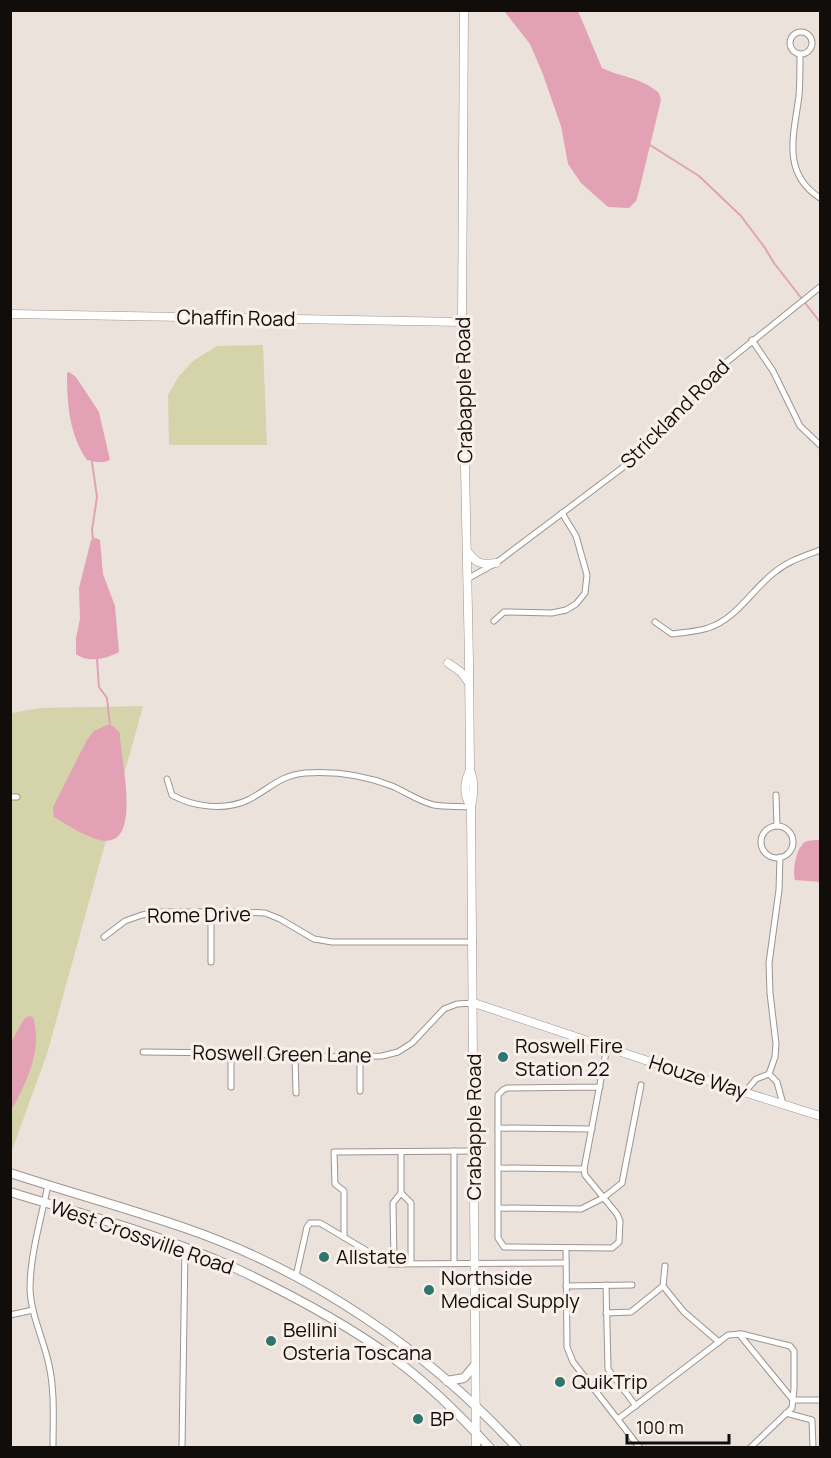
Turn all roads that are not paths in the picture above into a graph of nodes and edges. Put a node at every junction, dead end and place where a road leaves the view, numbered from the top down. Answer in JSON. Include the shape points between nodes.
{"nodes":[{"id":1,"x":464,"y":10,"type":"edge"},
{"id":2,"x":800,"y":54,"type":"junction"},
{"id":3,"x":820,"y":198,"type":"edge"},
{"id":4,"x":820,"y":287,"type":"edge"},
{"id":5,"x":10,"y":315,"type":"edge"},
{"id":6,"x":443,"y":321,"type":"junction"},
{"id":7,"x":462,"y":322,"type":"junction"},
{"id":8,"x":462,"y":340,"type":"junction"},
{"id":9,"x":752,"y":340,"type":"junction"},
{"id":10,"x":820,"y":446,"type":"edge"},
{"id":11,"x":562,"y":513,"type":"junction"},
{"id":12,"x":467,"y":550,"type":"junction"},
{"id":13,"x":820,"y":550,"type":"edge"},
{"id":14,"x":496,"y":563,"type":"junction"},
{"id":15,"x":467,"y":579,"type":"junction"},
{"id":16,"x":494,"y":621,"type":"dead end"},
{"id":17,"x":655,"y":622,"type":"dead end"},
{"id":18,"x":448,"y":663,"type":"dead end"},
{"id":19,"x":470,"y":683,"type":"junction"},
{"id":20,"x":167,"y":779,"type":"dead end"},
{"id":21,"x":776,"y":795,"type":"dead end"},
{"id":22,"x":471,"y":807,"type":"junction"},
{"id":23,"x":777,"y":826,"type":"junction"},
{"id":24,"x":780,"y":857,"type":"junction"},
{"id":25,"x":211,"y":912,"type":"junction"},
{"id":26,"x":104,"y":936,"type":"dead end"},
{"id":27,"x":473,"y":942,"type":"junction"},
{"id":28,"x":211,"y":962,"type":"dead end"},
{"id":29,"x":474,"y":1003,"type":"junction"},
{"id":30,"x":607,"y":1047,"type":"junction"},
{"id":31,"x":143,"y":1052,"type":"dead end"},
{"id":32,"x":231,"y":1053,"type":"junction"},
{"id":33,"x":295,"y":1056,"type":"junction"},
{"id":34,"x":360,"y":1057,"type":"junction"},
{"id":35,"x":769,"y":1074,"type":"junction"},
{"id":36,"x":641,"y":1084,"type":"dead end"},
{"id":37,"x":231,"y":1087,"type":"dead end"},
{"id":38,"x":600,"y":1088,"type":"junction"},
{"id":39,"x":360,"y":1091,"type":"dead end"},
{"id":40,"x":745,"y":1092,"type":"junction"},
{"id":41,"x":296,"y":1093,"type":"dead end"},
{"id":42,"x":783,"y":1104,"type":"junction"},
{"id":43,"x":820,"y":1116,"type":"edge"},
{"id":44,"x":498,"y":1128,"type":"junction"},
{"id":45,"x":592,"y":1129,"type":"junction"},
{"id":46,"x":454,"y":1151,"type":"junction"},
{"id":47,"x":474,"y":1151,"type":"junction"},
{"id":48,"x":401,"y":1152,"type":"junction"},
{"id":49,"x":498,"y":1168,"type":"junction"},
{"id":50,"x":584,"y":1168,"type":"junction"},
{"id":51,"x":10,"y":1173,"type":"edge"},
{"id":52,"x":48,"y":1185,"type":"junction"},
{"id":53,"x":10,"y":1192,"type":"edge"},
{"id":54,"x":401,"y":1193,"type":"junction"},
{"id":55,"x":603,"y":1198,"type":"junction"},
{"id":56,"x":45,"y":1202,"type":"junction"},
{"id":57,"x":498,"y":1208,"type":"junction"},
{"id":58,"x":344,"y":1237,"type":"junction"},
{"id":59,"x":566,"y":1248,"type":"junction"},
{"id":60,"x":185,"y":1249,"type":"junction"},
{"id":61,"x":393,"y":1262,"type":"junction"},
{"id":62,"x":411,"y":1263,"type":"junction"},
{"id":63,"x":454,"y":1263,"type":"junction"},
{"id":64,"x":566,"y":1263,"type":"junction"},
{"id":65,"x":475,"y":1264,"type":"junction"},
{"id":66,"x":665,"y":1266,"type":"dead end"},
{"id":67,"x":296,"y":1276,"type":"junction"},
{"id":68,"x":632,"y":1285,"type":"dead end"},
{"id":69,"x":566,"y":1286,"type":"junction"},
{"id":70,"x":606,"y":1286,"type":"junction"},
{"id":71,"x":663,"y":1286,"type":"junction"},
{"id":72,"x":33,"y":1310,"type":"junction"},
{"id":73,"x":606,"y":1313,"type":"junction"},
{"id":74,"x":10,"y":1316,"type":"edge"},
{"id":75,"x":739,"y":1334,"type":"junction"},
{"id":76,"x":719,"y":1342,"type":"junction"},
{"id":77,"x":475,"y":1365,"type":"junction"},
{"id":78,"x":447,"y":1381,"type":"junction"},
{"id":79,"x":793,"y":1400,"type":"junction"},
{"id":80,"x":820,"y":1400,"type":"edge"},
{"id":81,"x":475,"y":1405,"type":"junction"},
{"id":82,"x":636,"y":1406,"type":"junction"},
{"id":83,"x":786,"y":1413,"type":"junction"},
{"id":84,"x":618,"y":1419,"type":"junction"},
{"id":85,"x":476,"y":1432,"type":"junction"},
{"id":86,"x":753,"y":1447,"type":"edge"},
{"id":87,"x":53,"y":1448,"type":"edge"},
{"id":88,"x":182,"y":1448,"type":"edge"},
{"id":89,"x":476,"y":1448,"type":"edge"},
{"id":90,"x":490,"y":1448,"type":"edge"},
{"id":91,"x":517,"y":1448,"type":"edge"},
{"id":92,"x":640,"y":1448,"type":"edge"},
{"id":93,"x":813,"y":1448,"type":"edge"}],
"edges":[{"from":1,"to":7,"type":"street","name":"Crabapple Road"},
{"from":2,"to":2,"type":"street","via":[[790,45],[794,35],[801,33],[808,35],[812,44]]},
{"from":2,"to":3,"type":"street","via":[[792,156],[804,183]]},
{"from":4,"to":9,"type":"street","name":"Strickland Road"},
{"from":5,"to":6,"type":"street","name":"Chaffin Road"},
{"from":6,"to":7,"type":"street","name":"Chaffin Road"},
{"from":6,"to":8,"type":"street"},
{"from":7,"to":8,"type":"street","name":"Crabapple Road"},
{"from":8,"to":12,"type":"street","name":"Crabapple Road"},
{"from":9,"to":10,"type":"street","via":[[773,371],[800,426]]},
{"from":9,"to":11,"type":"street","name":"Strickland Road","via":[[713,374],[638,456]]},
{"from":11,"to":14,"type":"street","name":"Strickland Road"},
{"from":11,"to":16,"type":"street","via":[[576,536],[587,575],[585,593],[567,610],[504,612]]},
{"from":12,"to":14,"type":"street","via":[[482,564]]},
{"from":12,"to":15,"type":"street","name":"Crabapple Road"},
{"from":13,"to":17,"type":"street","via":[[776,570],[719,624],[672,634]]},
{"from":14,"to":15,"type":"street","name":"Strickland Road"},
{"from":15,"to":19,"type":"street","name":"Crabapple Road"},
{"from":18,"to":19,"type":"street"},
{"from":19,"to":22,"type":"street","name":"Crabapple Road","via":[[470,770],[465,798]]},
{"from":20,"to":22,"type":"street","via":[[172,795],[186,803],[204,806],[248,800],[284,777],[330,773],[392,786],[436,805]]},
{"from":21,"to":23,"type":"street"},
{"from":22,"to":27,"type":"street","name":"Crabapple Road"},
{"from":23,"to":24,"type":"street","via":[[787,830],[792,838],[792,848]]},
{"from":23,"to":24,"type":"street","via":[[764,833],[761,843],[765,853]]},
{"from":24,"to":35,"type":"street","via":[[769,963],[776,1044]]},
{"from":25,"to":26,"type":"street","name":"Rome Drive","via":[[142,915],[124,921]]},
{"from":25,"to":27,"type":"street","name":"Rome Drive","via":[[266,914],[314,939],[332,942]]},
{"from":25,"to":28,"type":"street"},
{"from":27,"to":29,"type":"street","name":"Crabapple Road"},
{"from":29,"to":30,"type":"street","name":"Houze Way"},
{"from":29,"to":34,"type":"street","name":"Roswell Green Lane","via":[[444,1009],[422,1034],[398,1052]]},
{"from":29,"to":47,"type":"street","name":"Crabapple Road"},
{"from":30,"to":38,"type":"street"},
{"from":30,"to":40,"type":"street","name":"Houze Way"},
{"from":31,"to":32,"type":"street","name":"Roswell Green Lane"},
{"from":32,"to":33,"type":"street","name":"Roswell Green Lane"},
{"from":32,"to":37,"type":"street"},
{"from":33,"to":34,"type":"street","name":"Roswell Green Lane"},
{"from":33,"to":41,"type":"street"},
{"from":34,"to":39,"type":"street"},
{"from":35,"to":40,"type":"street","via":[[756,1079]]},
{"from":35,"to":42,"type":"street","via":[[777,1082]]},
{"from":36,"to":55,"type":"street","via":[[625,1176]]},
{"from":38,"to":44,"type":"street","via":[[502,1090],[498,1095]]},
{"from":38,"to":45,"type":"street"},
{"from":40,"to":42,"type":"street","name":"Houze Way"},
{"from":42,"to":43,"type":"street","name":"Houze Way"},
{"from":44,"to":45,"type":"street"},
{"from":44,"to":49,"type":"street"},
{"from":45,"to":50,"type":"street"},
{"from":46,"to":47,"type":"street"},
{"from":46,"to":48,"type":"street"},
{"from":46,"to":63,"type":"street"},
{"from":47,"to":65,"type":"street","name":"Crabapple Road"},
{"from":48,"to":54,"type":"street"},
{"from":48,"to":58,"type":"street","via":[[334,1152],[335,1184],[344,1191]]},
{"from":49,"to":50,"type":"street"},
{"from":49,"to":57,"type":"street"},
{"from":50,"to":55,"type":"street"},
{"from":51,"to":52,"type":"main road","name":"West Crossville Road"},
{"from":52,"to":56,"type":"street"},
{"from":52,"to":67,"type":"main road","name":"West Crossville Road","via":[[186,1228]]},
{"from":53,"to":56,"type":"main road","name":"West Crossville Road"},
{"from":54,"to":61,"type":"street","via":[[393,1203]]},
{"from":54,"to":62,"type":"street","via":[[411,1203]]},
{"from":55,"to":57,"type":"street","via":[[581,1209]]},
{"from":55,"to":59,"type":"street","via":[[620,1221],[616,1246]]},
{"from":56,"to":60,"type":"main road","name":"West Crossville Road"},
{"from":56,"to":72,"type":"street","via":[[31,1270]]},
{"from":57,"to":59,"type":"street","via":[[498,1238],[504,1247]]},
{"from":58,"to":61,"type":"street","via":[[388,1264]]},
{"from":58,"to":67,"type":"street","via":[[320,1223],[309,1223]]},
{"from":59,"to":64,"type":"street"},
{"from":60,"to":85,"type":"main road","name":"West Crossville Road","via":[[311,1307],[393,1358]]},
{"from":60,"to":88,"type":"street"},
{"from":61,"to":62,"type":"street"},
{"from":62,"to":63,"type":"street"},
{"from":63,"to":65,"type":"street"},
{"from":64,"to":65,"type":"street"},
{"from":64,"to":69,"type":"street"},
{"from":65,"to":77,"type":"street","name":"Crabapple Road"},
{"from":66,"to":71,"type":"street"},
{"from":67,"to":78,"type":"main road","name":"West Crossville Road","via":[[371,1323]]},
{"from":68,"to":70,"type":"street"},
{"from":69,"to":70,"type":"street"},
{"from":69,"to":84,"type":"street","via":[[567,1347],[573,1362]]},
{"from":70,"to":73,"type":"street"},
{"from":71,"to":73,"type":"street","via":[[631,1312]]},
{"from":71,"to":76,"type":"street","via":[[684,1312]]},
{"from":72,"to":74,"type":"street"},
{"from":72,"to":87,"type":"street","via":[[52,1382]]},
{"from":73,"to":82,"type":"street","via":[[608,1369]]},
{"from":75,"to":76,"type":"street","via":[[728,1335]]},
{"from":75,"to":79,"type":"street"},
{"from":75,"to":79,"type":"street","via":[[790,1346],[794,1351]]},
{"from":76,"to":82,"type":"street"},
{"from":77,"to":78,"type":"main road","via":[[464,1378]]},
{"from":77,"to":81,"type":"street","name":"Crabapple Road"},
{"from":78,"to":81,"type":"main road","name":"West Crossville Road"},
{"from":79,"to":80,"type":"street"},
{"from":79,"to":83,"type":"street"},
{"from":81,"to":85,"type":"street","name":"Crabapple Road"},
{"from":81,"to":91,"type":"main road","name":"West Crossville Road"},
{"from":82,"to":84,"type":"street"},
{"from":83,"to":86,"type":"street"},
{"from":83,"to":93,"type":"street","via":[[812,1420]]},
{"from":84,"to":92,"type":"street"},
{"from":85,"to":89,"type":"street","name":"Crabapple Road"},
{"from":85,"to":90,"type":"main road","name":"West Crossville Road"}]}
